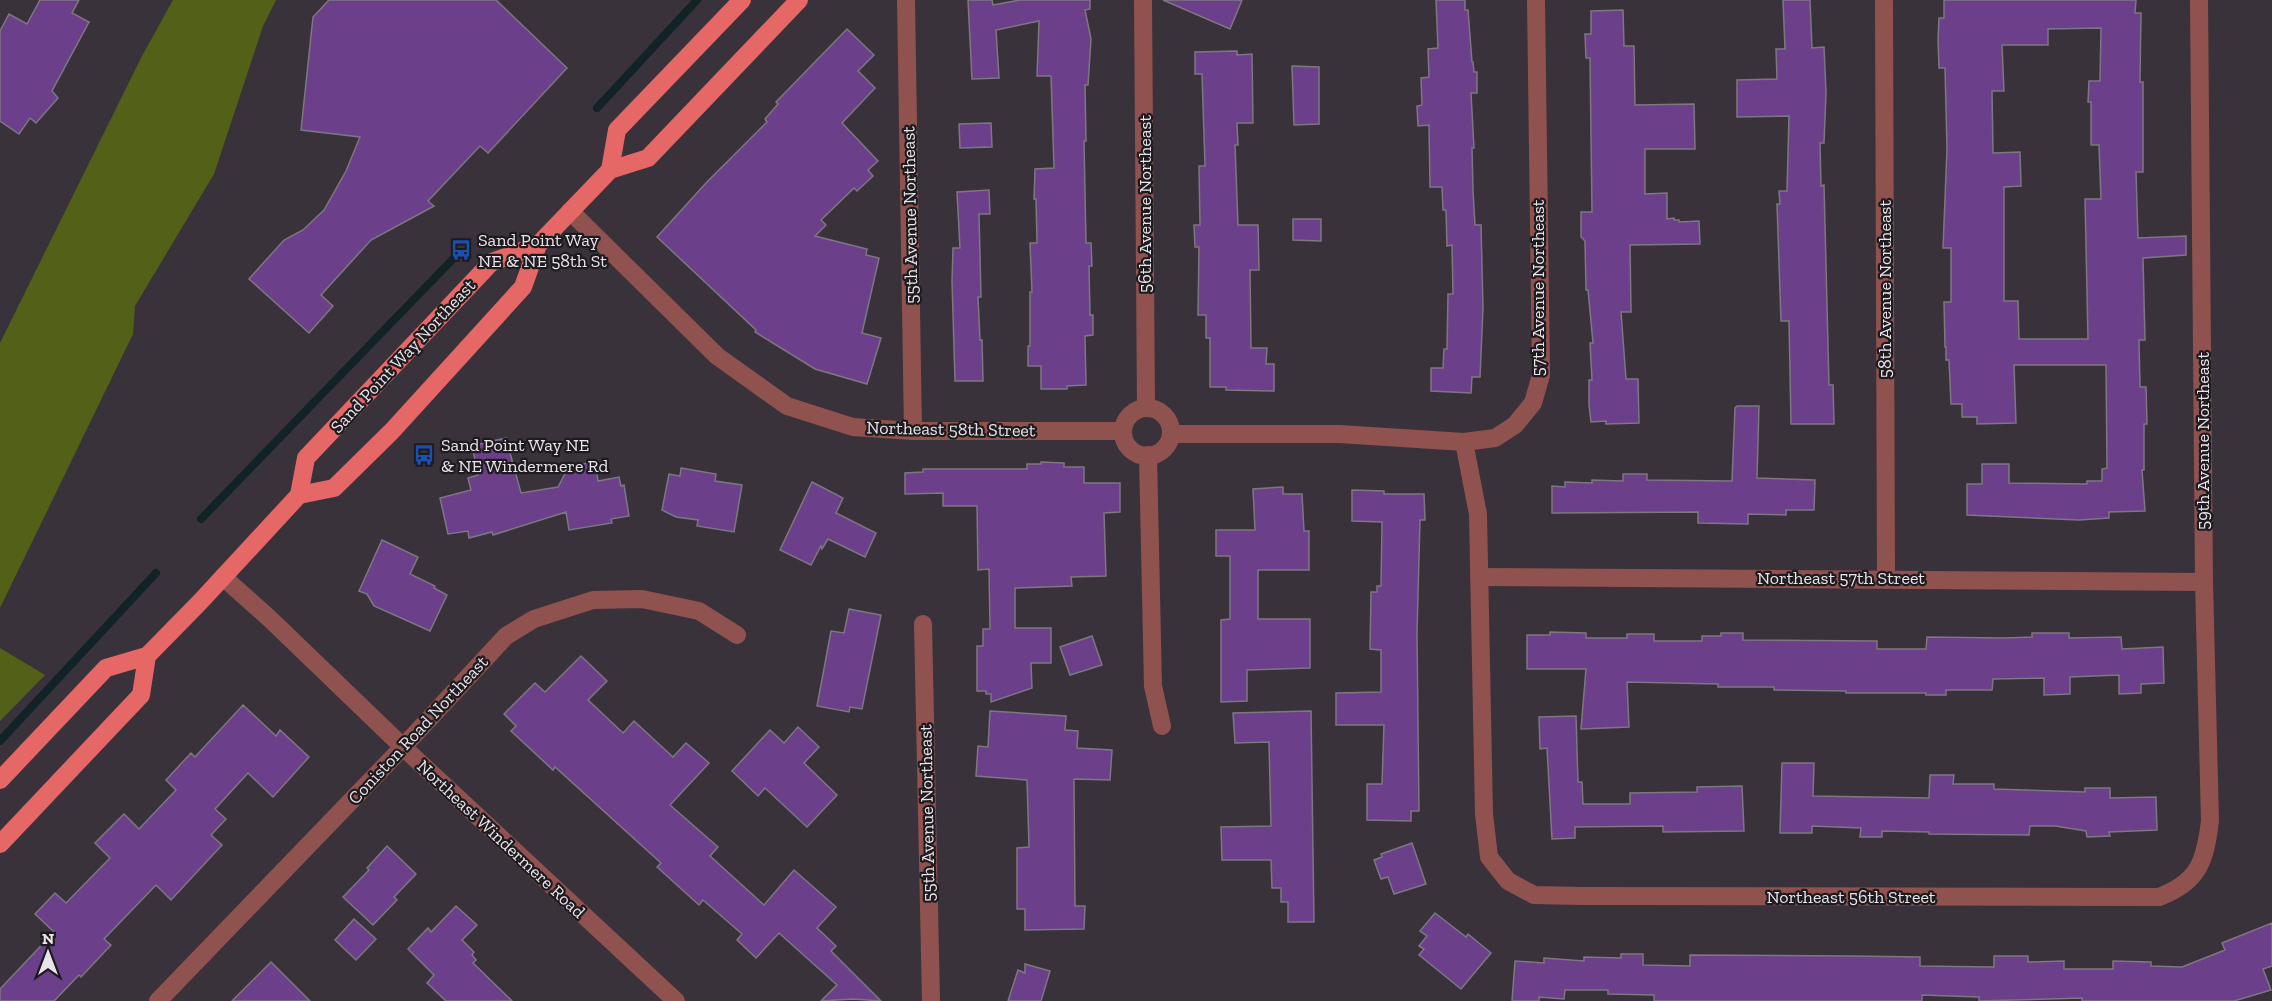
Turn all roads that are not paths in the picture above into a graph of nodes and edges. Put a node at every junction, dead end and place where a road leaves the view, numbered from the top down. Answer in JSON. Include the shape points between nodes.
{"nodes":[{"id":1,"x":741,"y":0,"type":"edge"},
{"id":2,"x":799,"y":0,"type":"edge"},
{"id":3,"x":906,"y":0,"type":"edge"},
{"id":4,"x":1143,"y":0,"type":"edge"},
{"id":5,"x":1536,"y":0,"type":"edge"},
{"id":6,"x":1884,"y":0,"type":"edge"},
{"id":7,"x":2199,"y":0,"type":"edge"},
{"id":8,"x":610,"y":170,"type":"junction"},
{"id":9,"x":570,"y":211,"type":"junction"},
{"id":10,"x":538,"y":245,"type":"junction"},
{"id":11,"x":1146,"y":408,"type":"junction"},
{"id":12,"x":914,"y":430,"type":"junction"},
{"id":13,"x":1123,"y":430,"type":"junction"},
{"id":14,"x":1171,"y":434,"type":"junction"},
{"id":15,"x":1464,"y":442,"type":"junction"},
{"id":16,"x":1148,"y":455,"type":"junction"},
{"id":17,"x":299,"y":495,"type":"junction"},
{"id":18,"x":223,"y":577,"type":"junction"},
{"id":19,"x":1479,"y":577,"type":"junction"},
{"id":20,"x":1886,"y":578,"type":"junction"},
{"id":21,"x":2204,"y":582,"type":"junction"},
{"id":22,"x":923,"y":624,"type":"dead end"},
{"id":23,"x":737,"y":635,"type":"dead end"},
{"id":24,"x":147,"y":656,"type":"junction"},
{"id":25,"x":1162,"y":726,"type":"dead end"},
{"id":26,"x":403,"y":747,"type":"junction"},
{"id":27,"x":0,"y":780,"type":"edge"},
{"id":28,"x":0,"y":844,"type":"edge"},
{"id":29,"x":2192,"y":878,"type":"joint"},
{"id":30,"x":158,"y":1001,"type":"edge"},
{"id":31,"x":675,"y":1001,"type":"edge"},
{"id":32,"x":931,"y":1001,"type":"edge"}],
"edges":[{"from":1,"to":8,"type":"main road","via":[[617,130]]},
{"from":2,"to":8,"type":"main road","name":"Sand Point Way Northeast","via":[[648,158]]},
{"from":3,"to":12,"type":"street","name":"55th Avenue Northeast"},
{"from":4,"to":11,"type":"street","name":"56th Avenue Northeast"},
{"from":5,"to":15,"type":"street","name":"57th Avenue Northeast","via":[[1541,375],[1533,403],[1515,425],[1496,438]]},
{"from":6,"to":20,"type":"street","name":"58th Avenue Northeast"},
{"from":7,"to":21,"type":"street","name":"59th Avenue Northeast"},
{"from":8,"to":9,"type":"main road","name":"Sand Point Way Northeast"},
{"from":9,"to":10,"type":"main road","name":"Sand Point Way Northeast"},
{"from":9,"to":12,"type":"street","name":"Northeast 58th Street","via":[[717,356],[787,406],[852,427]]},
{"from":10,"to":17,"type":"main road","name":"Sand Point Way Northeast","via":[[524,287],[392,430],[334,488]]},
{"from":10,"to":17,"type":"main road","name":"Sand Point Way Northeast","via":[[487,267],[306,458]]},
{"from":11,"to":13,"type":"street","via":[[1129,415]]},
{"from":11,"to":14,"type":"street","via":[[1163,414]]},
{"from":12,"to":13,"type":"street","name":"Northeast 58th Street"},
{"from":13,"to":16,"type":"street","via":[[1128,446],[1134,452]]},
{"from":14,"to":15,"type":"street","via":[[1339,434]]},
{"from":14,"to":16,"type":"street","via":[[1165,447]]},
{"from":15,"to":19,"type":"street","via":[[1478,514]]},
{"from":16,"to":25,"type":"street","via":[[1153,686]]},
{"from":17,"to":18,"type":"main road"},
{"from":18,"to":24,"type":"main road"},
{"from":18,"to":26,"type":"street","name":"Northeast Windermere Road"},
{"from":19,"to":20,"type":"street","name":"Northeast 57th Street"},
{"from":19,"to":29,"type":"street","name":"Northeast 56th Street","via":[[1484,814],[1489,857],[1508,881],[1534,895],[2159,897]]},
{"from":20,"to":21,"type":"street","name":"Northeast 57th Street"},
{"from":21,"to":29,"type":"street","name":"59th Avenue Northeast","via":[[2210,821],[2206,852]]},
{"from":22,"to":32,"type":"street","name":"55th Avenue Northeast"},
{"from":23,"to":26,"type":"street","name":"Coniston Road Northeast","via":[[699,611],[642,599],[593,600],[534,619],[506,636]]},
{"from":24,"to":27,"type":"main road","via":[[106,668]]},
{"from":24,"to":28,"type":"main road","via":[[141,695]]},
{"from":26,"to":30,"type":"street","name":"Coniston Road Northeast"},
{"from":26,"to":31,"type":"street","name":"Northeast Windermere Road"}]}
